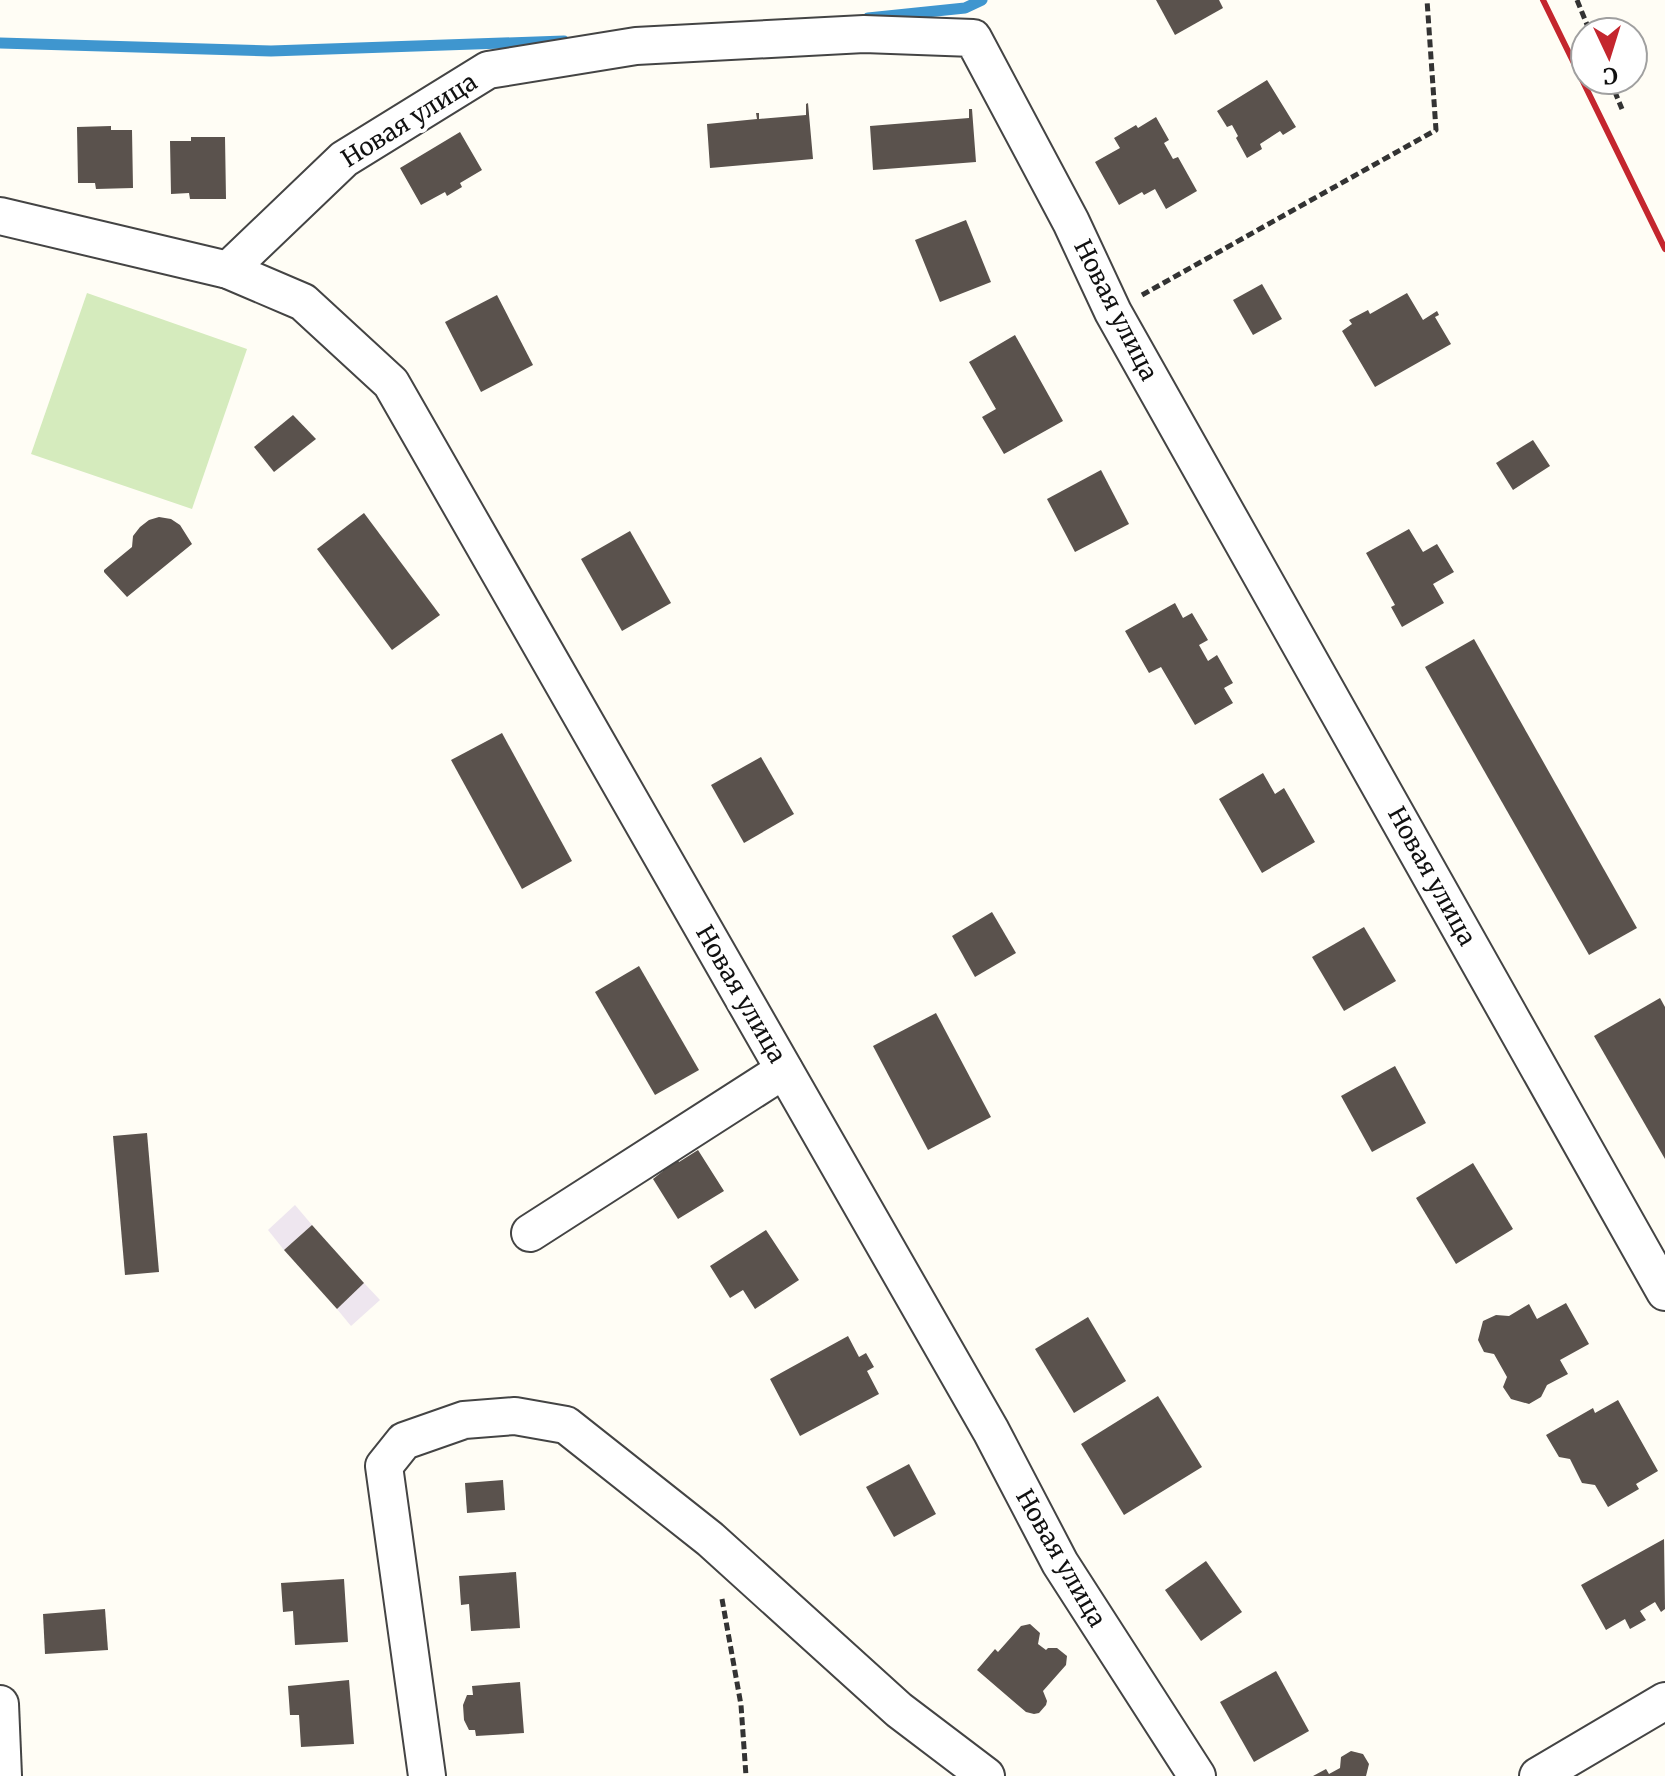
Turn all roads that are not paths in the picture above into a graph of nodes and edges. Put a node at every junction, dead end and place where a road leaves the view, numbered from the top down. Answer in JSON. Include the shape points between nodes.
{"nodes":[{"id":1,"x":0,"y":216,"type":"edge"},
{"id":2,"x":228,"y":270,"type":"junction"},
{"id":3,"x":784,"y":1070,"type":"junction"},
{"id":4,"x":530,"y":1233,"type":"dead end"},
{"id":5,"x":1665,"y":1292,"type":"edge"},
{"id":6,"x":1665,"y":1701,"type":"edge"},
{"id":7,"x":0,"y":1704,"type":"edge"},
{"id":8,"x":3,"y":1776,"type":"edge"},
{"id":9,"x":427,"y":1776,"type":"edge"},
{"id":10,"x":986,"y":1776,"type":"edge"},
{"id":11,"x":1197,"y":1776,"type":"edge"},
{"id":12,"x":1538,"y":1776,"type":"edge"}],
"edges":[{"from":1,"to":2,"type":"street","name":"Новая улица"},
{"from":2,"to":3,"type":"street","name":"Новая улица","via":[[303,302],[391,383]]},
{"from":2,"to":5,"type":"street","name":"Новая улица","via":[[344,159],[488,70],[636,46],[864,34],[973,38],[1113,312]]},
{"from":3,"to":4,"type":"street"},
{"from":3,"to":11,"type":"street","name":"Новая улица","via":[[991,1431],[1060,1563]]},
{"from":6,"to":12,"type":"street"},
{"from":7,"to":8,"type":"street"},
{"from":9,"to":10,"type":"street","via":[[384,1466],[404,1441],[464,1420],[515,1416],[566,1425],[710,1539],[899,1710]]}]}
